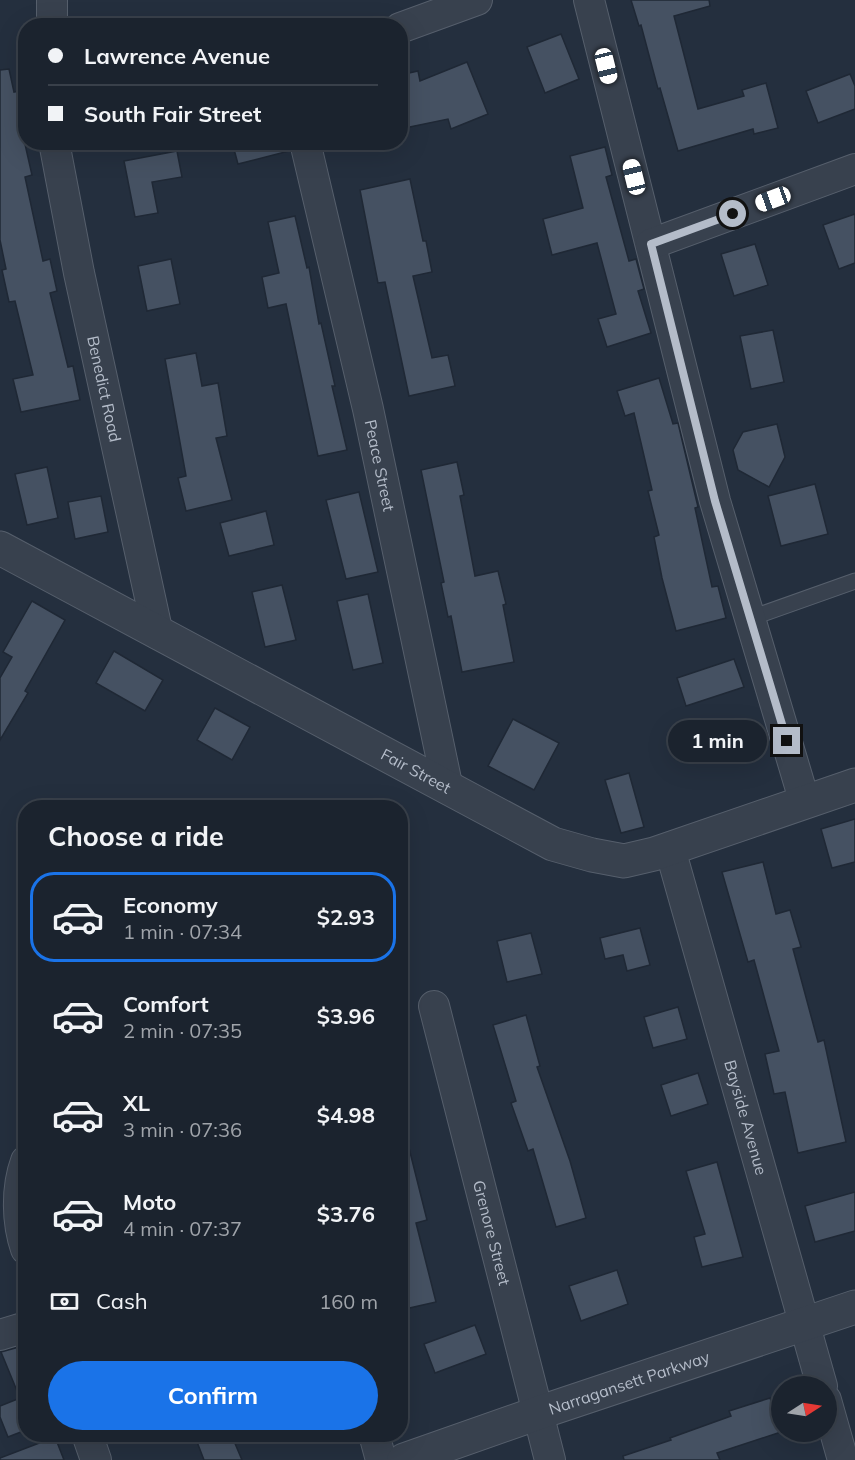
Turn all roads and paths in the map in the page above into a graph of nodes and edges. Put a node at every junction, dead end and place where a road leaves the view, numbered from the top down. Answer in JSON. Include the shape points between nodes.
{"nodes":[{"id":1,"x":52,"y":0,"type":"edge"},
{"id":2,"x":477,"y":0,"type":"edge"},
{"id":3,"x":588,"y":0,"type":"edge"},
{"id":4,"x":406,"y":17,"type":"edge"},
{"id":5,"x":52,"y":18,"type":"edge"},
{"id":6,"x":56,"y":150,"type":"edge"},
{"id":7,"x":307,"y":150,"type":"edge"},
{"id":8,"x":855,"y":169,"type":"edge"},
{"id":9,"x":651,"y":244,"type":"junction"},
{"id":10,"x":0,"y":548,"type":"edge"},
{"id":11,"x":855,"y":581,"type":"edge"},
{"id":12,"x":751,"y":618,"type":"junction"},
{"id":13,"x":158,"y":634,"type":"junction"},
{"id":14,"x":855,"y":785,"type":"edge"},
{"id":15,"x":448,"y":789,"type":"junction"},
{"id":16,"x":805,"y":803,"type":"junction"},
{"id":17,"x":670,"y":849,"type":"junction"},
{"id":18,"x":434,"y":1006,"type":"dead end"},
{"id":19,"x":855,"y":1307,"type":"edge"},
{"id":20,"x":805,"y":1324,"type":"junction"},
{"id":21,"x":18,"y":1329,"type":"edge"},
{"id":22,"x":0,"y":1335,"type":"edge"},
{"id":23,"x":819,"y":1376,"type":"edge"},
{"id":24,"x":537,"y":1413,"type":"junction"},
{"id":25,"x":837,"y":1439,"type":"edge"},
{"id":26,"x":90,"y":1442,"type":"edge"},
{"id":27,"x":376,"y":1442,"type":"edge"},
{"id":28,"x":96,"y":1460,"type":"edge"},
{"id":29,"x":381,"y":1460,"type":"edge"},
{"id":30,"x":404,"y":1460,"type":"edge"},
{"id":31,"x":550,"y":1460,"type":"edge"},
{"id":32,"x":843,"y":1460,"type":"edge"}],
"edges":[{"from":1,"to":5,"type":"street"},
{"from":2,"to":4,"type":"street"},
{"from":3,"to":9,"type":"street"},
{"from":6,"to":13,"type":"street","name":"Benedict Road"},
{"from":7,"to":15,"type":"street","name":"Peace Street","via":[[368,409]]},
{"from":8,"to":9,"type":"street"},
{"from":9,"to":12,"type":"street","via":[[715,501]]},
{"from":10,"to":13,"type":"street","name":"Fair Street"},
{"from":11,"to":12,"type":"lane"},
{"from":12,"to":16,"type":"street"},
{"from":13,"to":15,"type":"street","name":"Fair Street"},
{"from":14,"to":16,"type":"street","name":"Fair Street"},
{"from":15,"to":17,"type":"street","name":"Fair Street","via":[[553,844],[592,855],[624,861]]},
{"from":16,"to":17,"type":"street","name":"Fair Street"},
{"from":17,"to":20,"type":"street","name":"Bayside Avenue"},
{"from":18,"to":24,"type":"street","name":"Grenore Street"},
{"from":19,"to":20,"type":"street","name":"Narragansett Parkway"},
{"from":20,"to":23,"type":"street","name":"Bayside Avenue"},
{"from":20,"to":24,"type":"street","name":"Narragansett Parkway"},
{"from":21,"to":22,"type":"street"},
{"from":24,"to":30,"type":"street","name":"Narragansett Parkway"},
{"from":24,"to":31,"type":"street","name":"Grenore Street"},
{"from":25,"to":32,"type":"street"},
{"from":26,"to":28,"type":"street"},
{"from":27,"to":29,"type":"street"}]}
